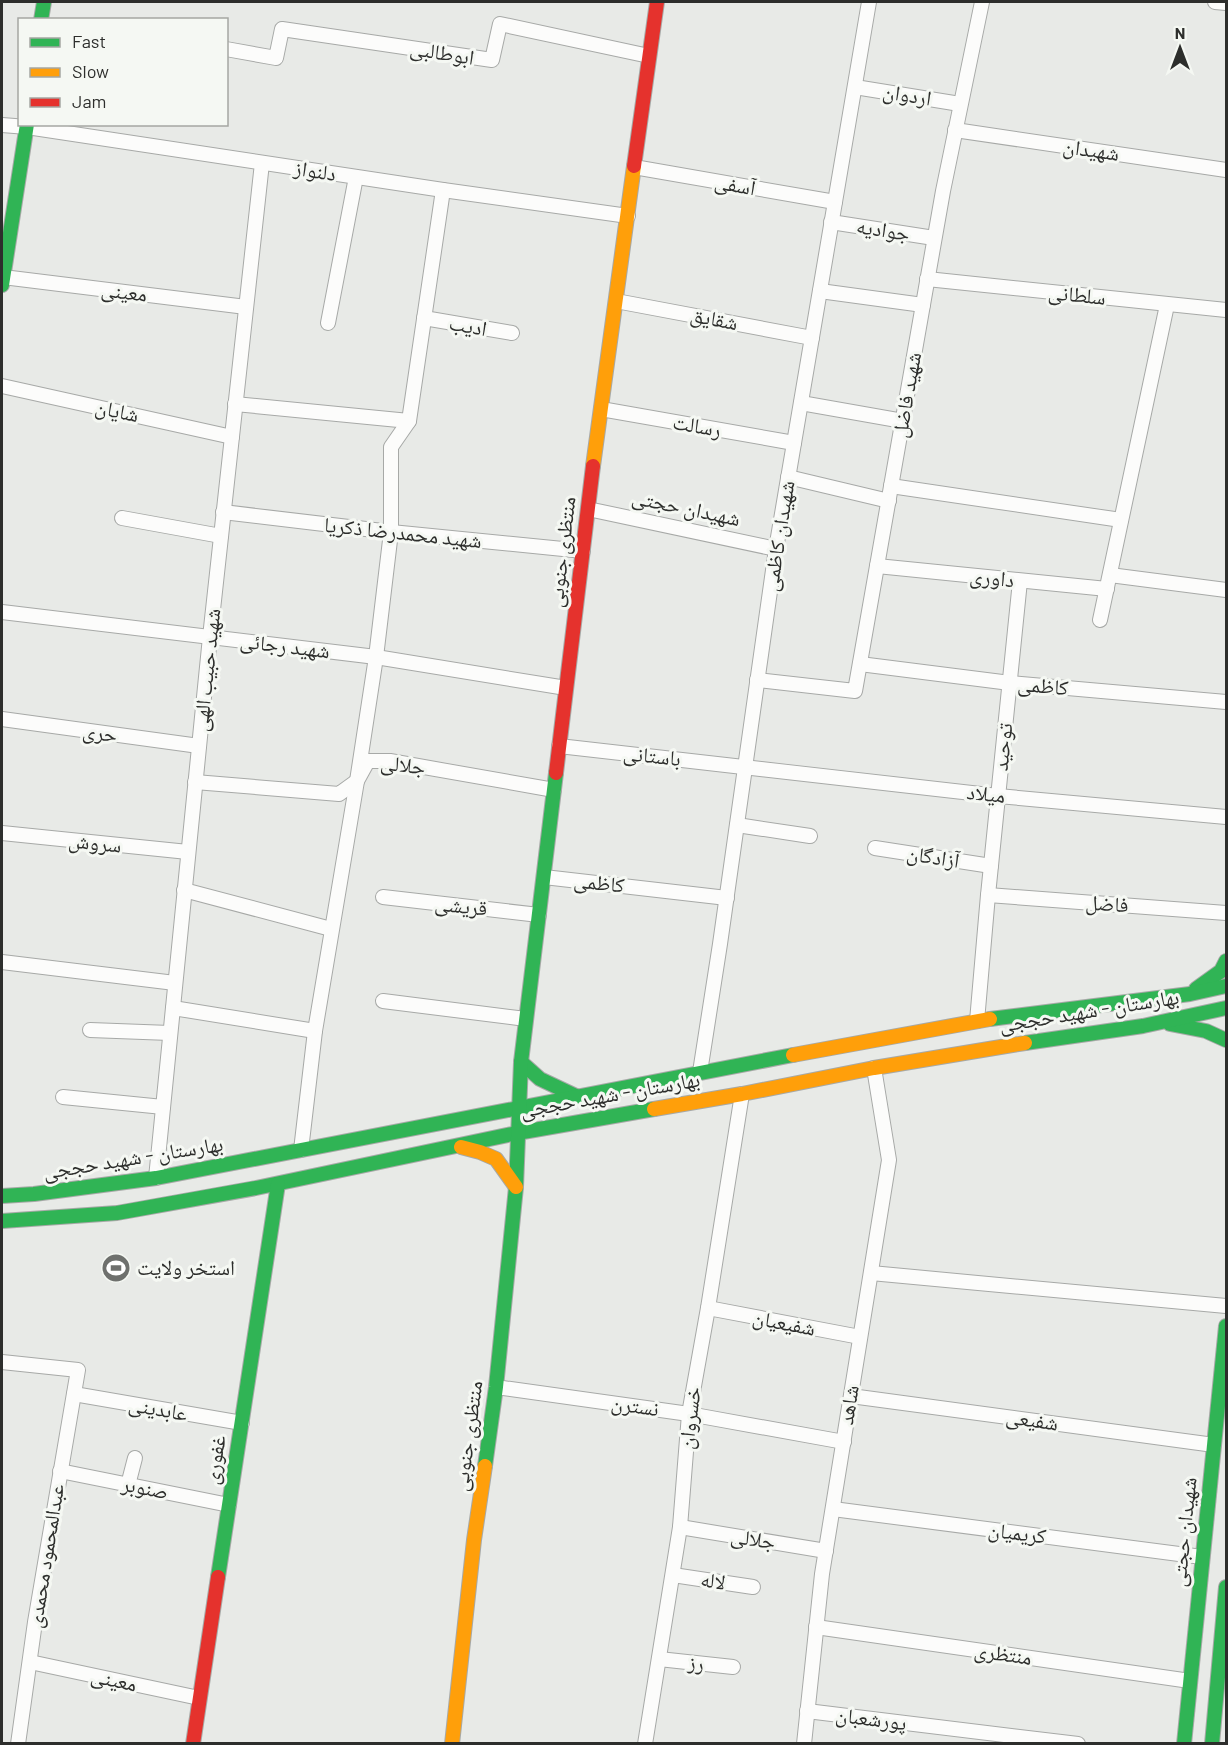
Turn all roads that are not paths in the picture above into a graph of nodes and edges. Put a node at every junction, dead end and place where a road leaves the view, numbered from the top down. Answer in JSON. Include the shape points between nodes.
{"nodes":[{"id":1,"x":44,"y":2,"type":"edge"},
{"id":2,"x":657,"y":2,"type":"edge"},
{"id":3,"x":869,"y":2,"type":"edge"},
{"id":4,"x":982,"y":2,"type":"edge"},
{"id":5,"x":1215,"y":2,"type":"edge"},
{"id":6,"x":1227,"y":3,"type":"edge"},
{"id":7,"x":44,"y":18,"type":"edge"},
{"id":8,"x":228,"y":49,"type":"edge"},
{"id":9,"x":649,"y":56,"type":"junction"},
{"id":10,"x":855,"y":87,"type":"junction"},
{"id":11,"x":960,"y":104,"type":"junction"},
{"id":12,"x":2,"y":125,"type":"edge"},
{"id":13,"x":18,"y":126,"type":"edge"},
{"id":14,"x":27,"y":126,"type":"edge"},
{"id":15,"x":955,"y":130,"type":"junction"},
{"id":16,"x":262,"y":162,"type":"junction"},
{"id":17,"x":634,"y":167,"type":"junction"},
{"id":18,"x":1227,"y":170,"type":"edge"},
{"id":19,"x":356,"y":177,"type":"junction"},
{"id":20,"x":443,"y":190,"type":"junction"},
{"id":21,"x":835,"y":202,"type":"junction"},
{"id":22,"x":628,"y":216,"type":"junction"},
{"id":23,"x":831,"y":222,"type":"junction"},
{"id":24,"x":934,"y":238,"type":"junction"},
{"id":25,"x":927,"y":279,"type":"junction"},
{"id":26,"x":2,"y":281,"type":"edge"},
{"id":27,"x":820,"y":291,"type":"junction"},
{"id":28,"x":616,"y":300,"type":"junction"},
{"id":29,"x":923,"y":305,"type":"junction"},
{"id":30,"x":1167,"y":305,"type":"junction"},
{"id":31,"x":246,"y":307,"type":"junction"},
{"id":32,"x":1227,"y":310,"type":"edge"},
{"id":33,"x":424,"y":318,"type":"junction"},
{"id":34,"x":328,"y":323,"type":"dead end"},
{"id":35,"x":512,"y":333,"type":"dead end"},
{"id":36,"x":812,"y":338,"type":"junction"},
{"id":37,"x":2,"y":386,"type":"edge"},
{"id":38,"x":801,"y":403,"type":"junction"},
{"id":39,"x":235,"y":404,"type":"junction"},
{"id":40,"x":601,"y":409,"type":"junction"},
{"id":41,"x":409,"y":421,"type":"junction"},
{"id":42,"x":903,"y":421,"type":"junction"},
{"id":43,"x":232,"y":436,"type":"junction"},
{"id":44,"x":794,"y":443,"type":"junction"},
{"id":45,"x":788,"y":477,"type":"junction"},
{"id":46,"x":891,"y":486,"type":"junction"},
{"id":47,"x":889,"y":501,"type":"junction"},
{"id":48,"x":588,"y":509,"type":"junction"},
{"id":49,"x":224,"y":512,"type":"junction"},
{"id":50,"x":122,"y":518,"type":"dead end"},
{"id":51,"x":1121,"y":520,"type":"junction"},
{"id":52,"x":391,"y":532,"type":"junction"},
{"id":53,"x":221,"y":536,"type":"junction"},
{"id":54,"x":776,"y":549,"type":"junction"},
{"id":55,"x":583,"y":551,"type":"junction"},
{"id":56,"x":877,"y":566,"type":"junction"},
{"id":57,"x":1110,"y":575,"type":"junction"},
{"id":58,"x":1020,"y":581,"type":"junction"},
{"id":59,"x":1107,"y":589,"type":"junction"},
{"id":60,"x":1227,"y":590,"type":"edge"},
{"id":61,"x":2,"y":612,"type":"edge"},
{"id":62,"x":1100,"y":620,"type":"dead end"},
{"id":63,"x":210,"y":637,"type":"junction"},
{"id":64,"x":376,"y":657,"type":"junction"},
{"id":65,"x":860,"y":664,"type":"junction"},
{"id":66,"x":757,"y":680,"type":"junction"},
{"id":67,"x":1010,"y":683,"type":"junction"},
{"id":68,"x":566,"y":688,"type":"junction"},
{"id":69,"x":1227,"y":702,"type":"edge"},
{"id":70,"x":2,"y":719,"type":"edge"},
{"id":71,"x":199,"y":746,"type":"junction"},
{"id":72,"x":560,"y":746,"type":"junction"},
{"id":73,"x":745,"y":766,"type":"junction"},
{"id":74,"x":357,"y":781,"type":"junction"},
{"id":75,"x":195,"y":782,"type":"junction"},
{"id":76,"x":554,"y":790,"type":"junction"},
{"id":77,"x":998,"y":796,"type":"junction"},
{"id":78,"x":1227,"y":817,"type":"edge"},
{"id":79,"x":737,"y":825,"type":"junction"},
{"id":80,"x":2,"y":833,"type":"edge"},
{"id":81,"x":810,"y":837,"type":"dead end"},
{"id":82,"x":875,"y":848,"type":"dead end"},
{"id":83,"x":188,"y":852,"type":"junction"},
{"id":84,"x":991,"y":866,"type":"junction"},
{"id":85,"x":544,"y":877,"type":"junction"},
{"id":86,"x":184,"y":890,"type":"junction"},
{"id":87,"x":988,"y":895,"type":"junction"},
{"id":88,"x":383,"y":897,"type":"dead end"},
{"id":89,"x":727,"y":898,"type":"junction"},
{"id":90,"x":1227,"y":913,"type":"edge"},
{"id":91,"x":539,"y":915,"type":"junction"},
{"id":92,"x":331,"y":929,"type":"junction"},
{"id":93,"x":2,"y":962,"type":"edge"},
{"id":94,"x":1227,"y":962,"type":"edge"},
{"id":95,"x":175,"y":983,"type":"junction"},
{"id":96,"x":1227,"y":986,"type":"edge"},
{"id":97,"x":1190,"y":994,"type":"junction"},
{"id":98,"x":383,"y":1001,"type":"dead end"},
{"id":99,"x":172,"y":1008,"type":"junction"},
{"id":100,"x":1227,"y":1008,"type":"edge"},
{"id":101,"x":526,"y":1019,"type":"junction"},
{"id":102,"x":977,"y":1021,"type":"junction"},
{"id":103,"x":1143,"y":1026,"type":"junction"},
{"id":104,"x":90,"y":1030,"type":"dead end"},
{"id":105,"x":315,"y":1031,"type":"junction"},
{"id":106,"x":170,"y":1033,"type":"junction"},
{"id":107,"x":1227,"y":1040,"type":"edge"},
{"id":108,"x":521,"y":1062,"type":"junction"},
{"id":109,"x":874,"y":1068,"type":"junction"},
{"id":110,"x":700,"y":1072,"type":"junction"},
{"id":111,"x":742,"y":1094,"type":"junction"},
{"id":112,"x":576,"y":1096,"type":"junction"},
{"id":113,"x":63,"y":1097,"type":"dead end"},
{"id":114,"x":163,"y":1107,"type":"junction"},
{"id":115,"x":519,"y":1108,"type":"junction"},
{"id":116,"x":517,"y":1133,"type":"junction"},
{"id":117,"x":459,"y":1146,"type":"junction"},
{"id":118,"x":301,"y":1150,"type":"junction"},
{"id":119,"x":156,"y":1178,"type":"junction"},
{"id":120,"x":278,"y":1184,"type":"junction"},
{"id":121,"x":516,"y":1187,"type":"junction"},
{"id":122,"x":2,"y":1196,"type":"edge"},
{"id":123,"x":2,"y":1221,"type":"edge"},
{"id":124,"x":871,"y":1273,"type":"junction"},
{"id":125,"x":1227,"y":1306,"type":"edge"},
{"id":126,"x":708,"y":1308,"type":"junction"},
{"id":127,"x":1227,"y":1326,"type":"edge"},
{"id":128,"x":860,"y":1337,"type":"junction"},
{"id":129,"x":2,"y":1362,"type":"edge"},
{"id":130,"x":496,"y":1387,"type":"junction"},
{"id":131,"x":74,"y":1394,"type":"junction"},
{"id":132,"x":851,"y":1396,"type":"junction"},
{"id":133,"x":688,"y":1414,"type":"junction"},
{"id":134,"x":242,"y":1423,"type":"junction"},
{"id":135,"x":843,"y":1442,"type":"junction"},
{"id":136,"x":1214,"y":1445,"type":"junction"},
{"id":137,"x":135,"y":1458,"type":"dead end"},
{"id":138,"x":60,"y":1472,"type":"junction"},
{"id":139,"x":128,"y":1485,"type":"junction"},
{"id":140,"x":229,"y":1505,"type":"junction"},
{"id":141,"x":833,"y":1509,"type":"junction"},
{"id":142,"x":680,"y":1527,"type":"junction"},
{"id":143,"x":826,"y":1551,"type":"junction"},
{"id":144,"x":1202,"y":1557,"type":"junction"},
{"id":145,"x":673,"y":1575,"type":"junction"},
{"id":146,"x":753,"y":1587,"type":"dead end"},
{"id":147,"x":1227,"y":1587,"type":"edge"},
{"id":148,"x":816,"y":1627,"type":"junction"},
{"id":149,"x":659,"y":1659,"type":"junction"},
{"id":150,"x":30,"y":1662,"type":"junction"},
{"id":151,"x":733,"y":1667,"type":"dead end"},
{"id":152,"x":1190,"y":1682,"type":"junction"},
{"id":153,"x":200,"y":1698,"type":"junction"},
{"id":154,"x":807,"y":1711,"type":"junction"},
{"id":155,"x":983,"y":1738,"type":"edge"},
{"id":156,"x":18,"y":1743,"type":"edge"},
{"id":157,"x":193,"y":1743,"type":"edge"},
{"id":158,"x":452,"y":1743,"type":"edge"},
{"id":159,"x":645,"y":1743,"type":"edge"},
{"id":160,"x":804,"y":1743,"type":"edge"},
{"id":161,"x":1078,"y":1743,"type":"edge"},
{"id":162,"x":1184,"y":1743,"type":"edge"},
{"id":163,"x":1212,"y":1743,"type":"edge"}],
"edges":[{"from":1,"to":7,"type":"main road"},
{"from":2,"to":9,"type":"main road","name":"منتظری جنوبی"},
{"from":3,"to":10,"type":"street","name":"شهیدان کاظمی"},
{"from":4,"to":11,"type":"street","name":"شهید فاضل"},
{"from":5,"to":6,"type":"street"},
{"from":8,"to":9,"type":"street","name":"ابوطالبی","via":[[276,58],[282,29],[492,60],[500,24]]},
{"from":9,"to":17,"type":"main road","name":"منتظری جنوبی"},
{"from":10,"to":11,"type":"street","name":"اردوان"},
{"from":10,"to":21,"type":"street","name":"شهیدان کاظمی"},
{"from":11,"to":15,"type":"street","name":"شهید فاضل"},
{"from":12,"to":13,"type":"street","name":"دلنواز"},
{"from":14,"to":16,"type":"street","name":"دلنواز"},
{"from":14,"to":26,"type":"main road"},
{"from":15,"to":18,"type":"street","name":"شهیدان"},
{"from":15,"to":24,"type":"street","name":"شهید فاضل"},
{"from":16,"to":19,"type":"street","name":"دلنواز"},
{"from":16,"to":31,"type":"street","name":"شهید حبیب الهی"},
{"from":17,"to":21,"type":"street","name":"آسفی"},
{"from":17,"to":22,"type":"main road","name":"منتظری جنوبی"},
{"from":19,"to":20,"type":"street","name":"دلنواز"},
{"from":19,"to":34,"type":"street"},
{"from":20,"to":22,"type":"street","name":"دلنواز"},
{"from":20,"to":33,"type":"street"},
{"from":21,"to":23,"type":"street","name":"شهیدان کاظمی"},
{"from":22,"to":28,"type":"main road","name":"منتظری جنوبی"},
{"from":23,"to":24,"type":"street","name":"جوادیه"},
{"from":23,"to":27,"type":"street","name":"شهیدان کاظمی"},
{"from":24,"to":25,"type":"street","name":"شهید فاضل"},
{"from":25,"to":29,"type":"street","name":"شهید فاضل"},
{"from":25,"to":30,"type":"street","name":"سلطانی"},
{"from":26,"to":31,"type":"street","name":"معینی"},
{"from":27,"to":29,"type":"street"},
{"from":27,"to":36,"type":"street","name":"شهیدان کاظمی"},
{"from":28,"to":36,"type":"street","name":"شقایق"},
{"from":28,"to":40,"type":"main road","name":"منتظری جنوبی"},
{"from":29,"to":42,"type":"street","name":"شهید فاضل"},
{"from":30,"to":32,"type":"street","name":"سلطانی"},
{"from":30,"to":51,"type":"street"},
{"from":31,"to":39,"type":"street","name":"شهید حبیب الهی"},
{"from":33,"to":35,"type":"street","name":"ادیب"},
{"from":33,"to":41,"type":"street"},
{"from":36,"to":38,"type":"street","name":"شهیدان کاظمی"},
{"from":37,"to":43,"type":"street","name":"شایان"},
{"from":38,"to":42,"type":"street"},
{"from":38,"to":44,"type":"street","name":"شهیدان کاظمی"},
{"from":39,"to":41,"type":"street"},
{"from":39,"to":43,"type":"street","name":"شهید حبیب الهی"},
{"from":40,"to":44,"type":"street","name":"رسالت"},
{"from":40,"to":48,"type":"main road","name":"منتظری جنوبی"},
{"from":41,"to":52,"type":"street","via":[[391,447]]},
{"from":42,"to":46,"type":"street","name":"شهید فاضل"},
{"from":43,"to":49,"type":"street","name":"شهید حبیب الهی"},
{"from":44,"to":45,"type":"street","name":"شهیدان کاظمی"},
{"from":45,"to":47,"type":"street"},
{"from":45,"to":54,"type":"street","name":"شهیدان کاظمی"},
{"from":46,"to":47,"type":"street","name":"شهید فاضل"},
{"from":46,"to":51,"type":"street"},
{"from":47,"to":56,"type":"street","name":"شهید فاضل"},
{"from":48,"to":54,"type":"street","name":"شهیدان حجتی"},
{"from":48,"to":55,"type":"main road","name":"منتظری جنوبی"},
{"from":49,"to":52,"type":"street","name":"شهید محمدرضا ذکریا"},
{"from":49,"to":53,"type":"street","name":"شهید حبیب الهی"},
{"from":50,"to":53,"type":"street"},
{"from":51,"to":57,"type":"street"},
{"from":52,"to":55,"type":"street","name":"شهید محمدرضا ذکریا"},
{"from":52,"to":64,"type":"street"},
{"from":53,"to":63,"type":"street","name":"شهید حبیب الهی"},
{"from":54,"to":66,"type":"street","name":"شهیدان کاظمی"},
{"from":55,"to":68,"type":"main road","name":"منتظری جنوبی"},
{"from":56,"to":58,"type":"street","name":"داوری"},
{"from":56,"to":65,"type":"street","name":"شهید فاضل"},
{"from":57,"to":59,"type":"street"},
{"from":57,"to":60,"type":"street"},
{"from":58,"to":59,"type":"street","name":"داوری"},
{"from":58,"to":67,"type":"street","name":"توحید"},
{"from":59,"to":62,"type":"street"},
{"from":61,"to":63,"type":"street","name":"شهید رجائی"},
{"from":63,"to":64,"type":"street","name":"شهید رجائی"},
{"from":63,"to":71,"type":"street","name":"شهید حبیب الهی"},
{"from":64,"to":68,"type":"street","name":"شهید رجائی"},
{"from":64,"to":74,"type":"street"},
{"from":65,"to":66,"type":"street","name":"شهید فاضل","via":[[855,692]]},
{"from":65,"to":67,"type":"street","name":"کاظمی"},
{"from":66,"to":73,"type":"street","name":"شهیدان کاظمی"},
{"from":67,"to":69,"type":"street","name":"کاظمی"},
{"from":67,"to":77,"type":"street","name":"توحید"},
{"from":68,"to":72,"type":"main road","name":"منتظری جنوبی"},
{"from":70,"to":71,"type":"street","name":"حری"},
{"from":71,"to":75,"type":"street","name":"شهید حبیب الهی"},
{"from":72,"to":73,"type":"street","name":"باستانی"},
{"from":72,"to":76,"type":"main road","name":"منتظری جنوبی"},
{"from":73,"to":77,"type":"street","name":"میلاد"},
{"from":73,"to":79,"type":"street","name":"شهیدان کاظمی"},
{"from":74,"to":75,"type":"street","name":"جلالی","via":[[339,794]]},
{"from":74,"to":76,"type":"street","name":"جلالی","via":[[368,761],[390,761]]},
{"from":74,"to":92,"type":"street"},
{"from":75,"to":83,"type":"street","name":"شهید حبیب الهی"},
{"from":76,"to":85,"type":"main road","name":"منتظری جنوبی"},
{"from":77,"to":78,"type":"street","name":"میلاد"},
{"from":77,"to":84,"type":"street","name":"توحید"},
{"from":79,"to":81,"type":"street"},
{"from":79,"to":89,"type":"street","name":"شهیدان کاظمی"},
{"from":80,"to":83,"type":"street","name":"سروش"},
{"from":82,"to":84,"type":"street","name":"آزادگان"},
{"from":83,"to":86,"type":"street","name":"شهید حبیب الهی"},
{"from":84,"to":87,"type":"street","name":"توحید"},
{"from":85,"to":89,"type":"street","name":"کاظمی"},
{"from":85,"to":91,"type":"main road","name":"منتظری جنوبی"},
{"from":86,"to":92,"type":"street"},
{"from":86,"to":95,"type":"street","name":"شهید حبیب الهی"},
{"from":87,"to":90,"type":"street","name":"فاضل"},
{"from":87,"to":102,"type":"street","name":"توحید"},
{"from":88,"to":91,"type":"street","name":"قریشی"},
{"from":89,"to":110,"type":"street","name":"شهیدان کاظمی"},
{"from":91,"to":101,"type":"main road","name":"منتظری جنوبی"},
{"from":92,"to":105,"type":"street"},
{"from":93,"to":95,"type":"street"},
{"from":94,"to":97,"type":"main road"},
{"from":95,"to":99,"type":"street","name":"شهید حبیب الهی"},
{"from":96,"to":97,"type":"main road","name":"بهارستان - شهید حججی"},
{"from":97,"to":102,"type":"main road","name":"بهارستان - شهید حججی"},
{"from":98,"to":101,"type":"street"},
{"from":99,"to":105,"type":"street"},
{"from":99,"to":106,"type":"street","name":"شهید حبیب الهی"},
{"from":100,"to":103,"type":"main road","name":"بهارستان - شهید حججی"},
{"from":101,"to":108,"type":"main road","name":"منتظری جنوبی"},
{"from":102,"to":110,"type":"main road","name":"بهارستان - شهید حججی"},
{"from":103,"to":107,"type":"main road","via":[[1171,1023]]},
{"from":103,"to":109,"type":"main road","name":"بهارستان - شهید حججی"},
{"from":104,"to":106,"type":"street"},
{"from":105,"to":118,"type":"street"},
{"from":106,"to":114,"type":"street","name":"شهید حبیب الهی"},
{"from":108,"to":112,"type":"main road","via":[[546,1084]]},
{"from":108,"to":115,"type":"main road","name":"منتظری جنوبی"},
{"from":109,"to":111,"type":"main road","name":"بهارستان - شهید حججی"},
{"from":109,"to":124,"type":"street","name":"شاهد","via":[[889,1160]]},
{"from":110,"to":112,"type":"main road","name":"بهارستان - شهید حججی"},
{"from":111,"to":116,"type":"main road","name":"بهارستان - شهید حججی"},
{"from":111,"to":126,"type":"street","name":"خسروان"},
{"from":112,"to":115,"type":"main road","name":"بهارستان - شهید حججی"},
{"from":113,"to":114,"type":"street"},
{"from":114,"to":119,"type":"street","name":"شهید حبیب الهی"},
{"from":115,"to":116,"type":"main road","name":"منتظری جنوبی"},
{"from":115,"to":118,"type":"main road","name":"بهارستان - شهید حججی"},
{"from":116,"to":117,"type":"main road","name":"بهارستان - شهید حججی"},
{"from":116,"to":121,"type":"main road","name":"منتظری جنوبی"},
{"from":117,"to":120,"type":"main road","name":"بهارستان - شهید حججی"},
{"from":117,"to":121,"type":"main road","via":[[496,1159]]},
{"from":118,"to":119,"type":"main road","name":"بهارستان - شهید حججی"},
{"from":119,"to":122,"type":"main road","name":"بهارستان - شهید حججی"},
{"from":120,"to":123,"type":"main road","name":"بهارستان - شهید حججی","via":[[117,1213]]},
{"from":120,"to":134,"type":"main road","name":"غفوری"},
{"from":121,"to":130,"type":"main road","name":"منتظری جنوبی"},
{"from":124,"to":125,"type":"street"},
{"from":124,"to":128,"type":"street","name":"شاهد"},
{"from":126,"to":128,"type":"street","name":"شفیعیان"},
{"from":126,"to":133,"type":"street","name":"خسروان"},
{"from":127,"to":136,"type":"main road","name":"شهیدان حجتی"},
{"from":128,"to":132,"type":"street","name":"شاهد"},
{"from":129,"to":131,"type":"street","name":"عبدالمحمود محمدی","via":[[78,1370]]},
{"from":130,"to":133,"type":"street","name":"نسترن"},
{"from":130,"to":158,"type":"main road","name":"منتظری جنوبی","via":[[474,1540]]},
{"from":131,"to":134,"type":"street","name":"عابدینی"},
{"from":131,"to":138,"type":"street","name":"عبدالمحمود محمدی"},
{"from":132,"to":135,"type":"street","name":"شاهد"},
{"from":132,"to":136,"type":"street","name":"شفیعی"},
{"from":133,"to":135,"type":"street","name":"نسترن"},
{"from":133,"to":142,"type":"street","name":"خسروان"},
{"from":134,"to":140,"type":"main road","name":"غفوری"},
{"from":135,"to":141,"type":"street","name":"شاهد"},
{"from":136,"to":144,"type":"main road","name":"شهیدان حجتی"},
{"from":137,"to":139,"type":"street"},
{"from":138,"to":139,"type":"street","name":"صنوبر"},
{"from":138,"to":150,"type":"street","name":"عبدالمحمود محمدی"},
{"from":139,"to":140,"type":"street","name":"صنوبر"},
{"from":140,"to":153,"type":"main road","name":"غفوری"},
{"from":141,"to":143,"type":"street","name":"شاهد"},
{"from":141,"to":144,"type":"street","name":"کریمیان"},
{"from":142,"to":143,"type":"street","name":"جلالی"},
{"from":142,"to":145,"type":"street","name":"خسروان"},
{"from":143,"to":148,"type":"street","name":"شاهد"},
{"from":144,"to":152,"type":"main road","name":"شهیدان حجتی"},
{"from":145,"to":146,"type":"street","name":"لاله"},
{"from":145,"to":149,"type":"street","name":"خسروان"},
{"from":147,"to":163,"type":"main road"},
{"from":148,"to":152,"type":"street","name":"منتظری"},
{"from":148,"to":154,"type":"street","name":"شاهد"},
{"from":149,"to":151,"type":"street","name":"رز"},
{"from":149,"to":159,"type":"street","name":"خسروان"},
{"from":150,"to":153,"type":"street","name":"معینی"},
{"from":150,"to":156,"type":"street","name":"عبدالمحمود محمدی"},
{"from":152,"to":162,"type":"main road","name":"شهیدان حجتی"},
{"from":153,"to":157,"type":"main road","name":"غفوری"},
{"from":154,"to":155,"type":"street","name":"پورشعبان"},
{"from":154,"to":160,"type":"street","name":"شاهد"},
{"from":155,"to":161,"type":"street","name":"پورشعبان"}]}
